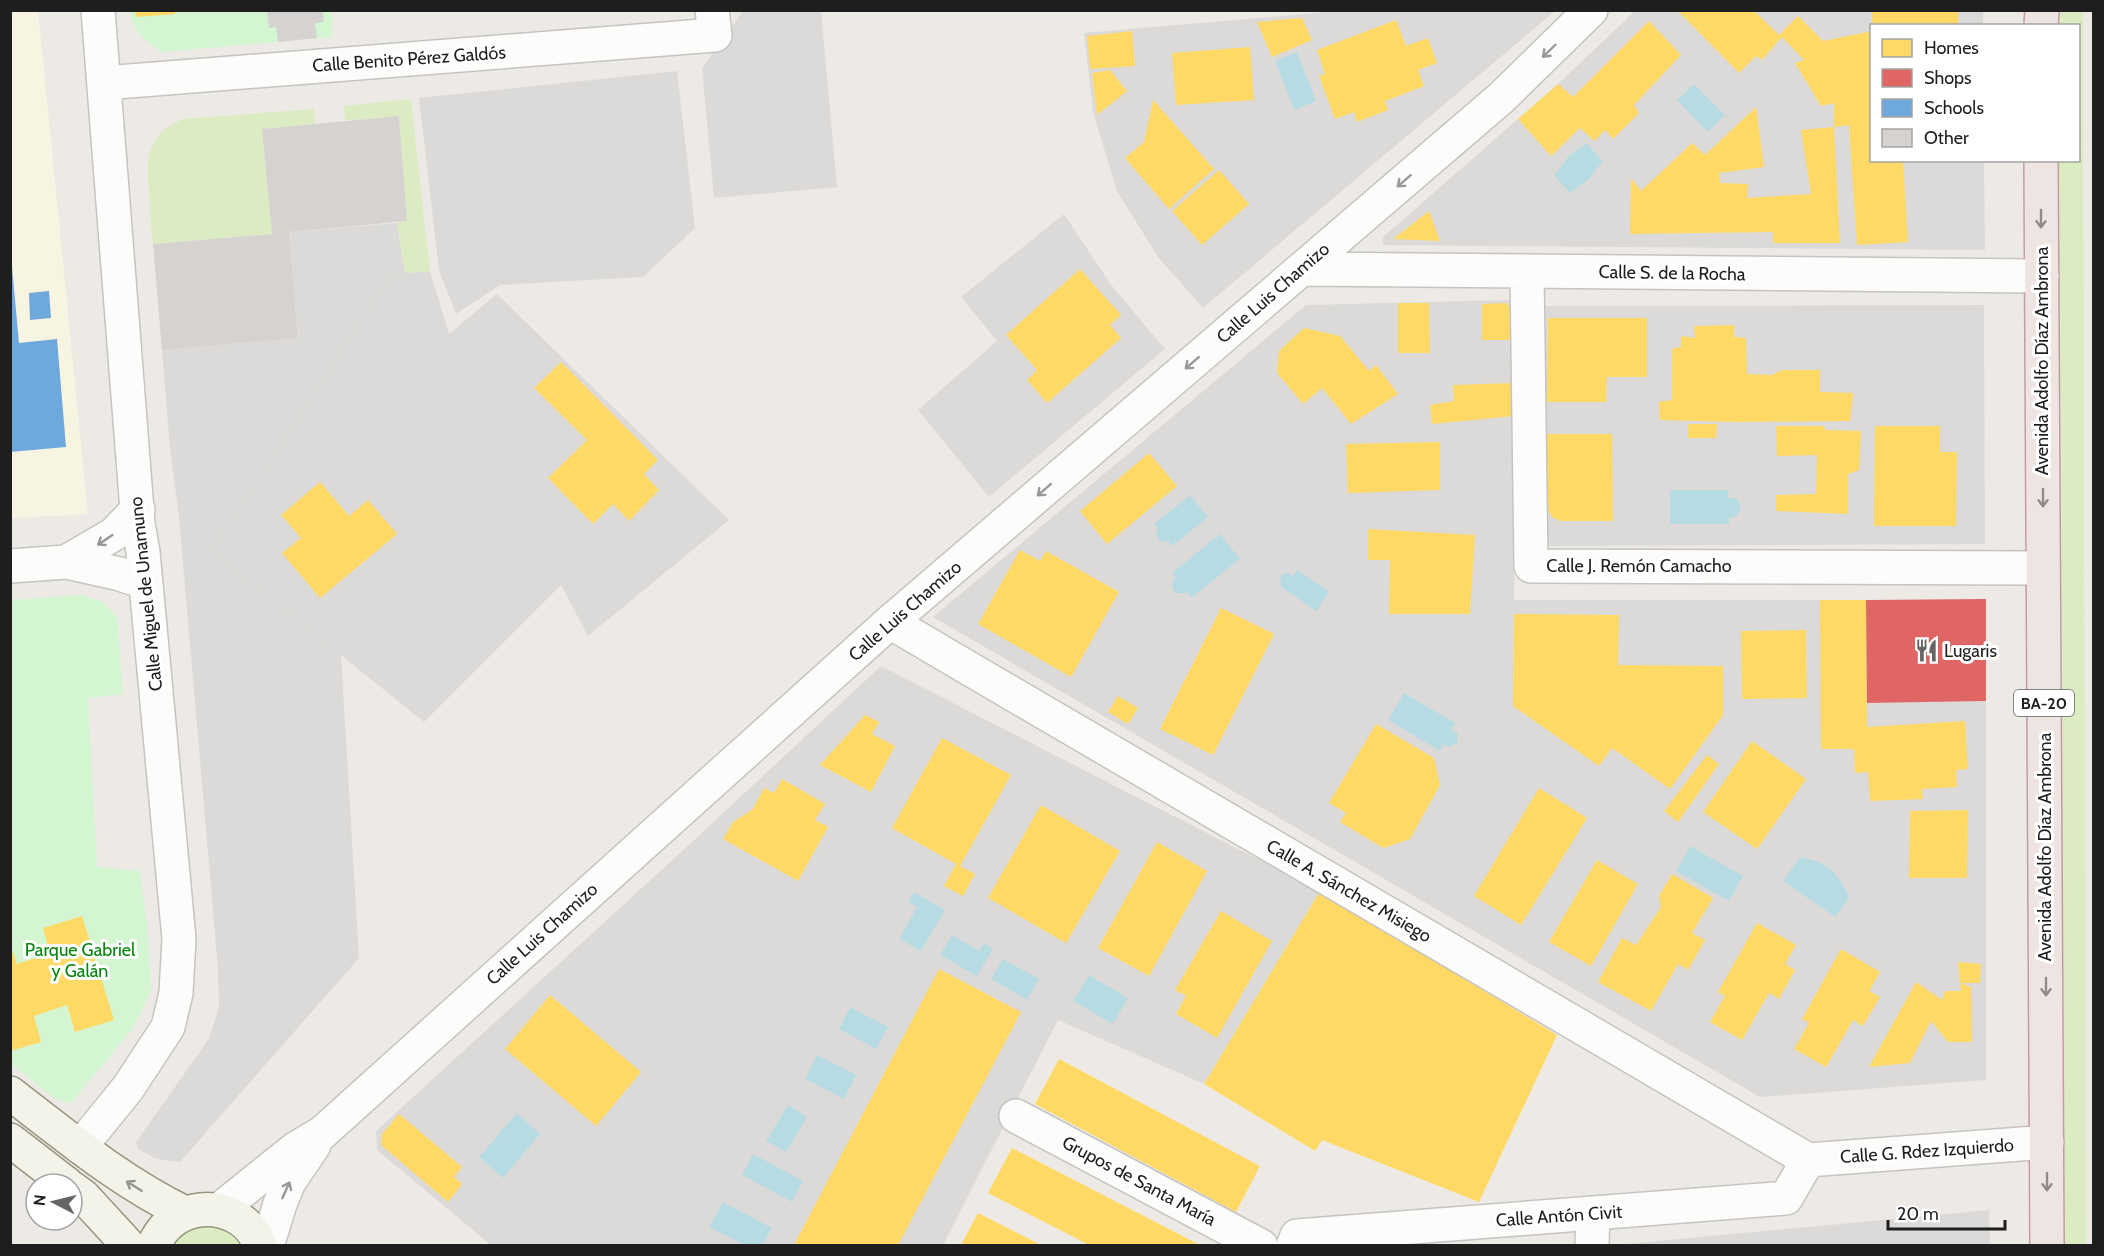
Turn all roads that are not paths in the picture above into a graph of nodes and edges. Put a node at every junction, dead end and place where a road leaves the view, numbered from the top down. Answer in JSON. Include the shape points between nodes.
{"nodes":[{"id":1,"x":98,"y":10,"type":"edge"},
{"id":2,"x":1591,"y":10,"type":"edge"},
{"id":3,"x":713,"y":23,"type":"edge"},
{"id":4,"x":104,"y":83,"type":"junction"},
{"id":5,"x":2041,"y":162,"type":"edge"},
{"id":6,"x":1302,"y":269,"type":"junction"},
{"id":7,"x":1527,"y":272,"type":"junction"},
{"id":8,"x":2042,"y":276,"type":"junction"},
{"id":9,"x":138,"y":509,"type":"junction"},
{"id":10,"x":66,"y":562,"type":"junction"},
{"id":11,"x":10,"y":566,"type":"edge"},
{"id":12,"x":2043,"y":568,"type":"junction"},
{"id":13,"x":144,"y":582,"type":"junction"},
{"id":14,"x":890,"y":622,"type":"junction"},
{"id":15,"x":10,"y":1094,"type":"edge"},
{"id":16,"x":1016,"y":1116,"type":"dead end"},
{"id":17,"x":322,"y":1133,"type":"junction"},
{"id":18,"x":10,"y":1140,"type":"edge"},
{"id":19,"x":2047,"y":1142,"type":"junction"},
{"id":20,"x":80,"y":1147,"type":"junction"},
{"id":21,"x":1808,"y":1160,"type":"junction"},
{"id":22,"x":51,"y":1172,"type":"edge"},
{"id":23,"x":84,"y":1197,"type":"edge"},
{"id":24,"x":219,"y":1210,"type":"junction"},
{"id":25,"x":186,"y":1213,"type":"junction"},
{"id":26,"x":1593,"y":1213,"type":"junction"},
{"id":27,"x":129,"y":1245,"type":"edge"},
{"id":28,"x":153,"y":1245,"type":"edge"},
{"id":29,"x":260,"y":1245,"type":"edge"},
{"id":30,"x":267,"y":1245,"type":"edge"},
{"id":31,"x":1261,"y":1245,"type":"edge"},
{"id":32,"x":1293,"y":1245,"type":"edge"},
{"id":33,"x":1592,"y":1245,"type":"edge"},
{"id":34,"x":2047,"y":1245,"type":"edge"}],
"edges":[{"from":1,"to":4,"type":"street","name":"Calle Miguel de Unamuno"},
{"from":2,"to":6,"type":"street","name":"Calle Luis Chamizo","one_way":true,"via":[[1501,98]]},
{"from":3,"to":4,"type":"street","name":"Calle Benito Pérez Galdós"},
{"from":4,"to":9,"type":"street","name":"Calle Miguel de Unamuno"},
{"from":5,"to":8,"type":"highway","name":"Avenida Adolfo Díaz Ambrona","number":"BA-20","one_way":true},
{"from":6,"to":7,"type":"street","name":"Calle S. de la Rocha"},
{"from":6,"to":14,"type":"street","name":"Calle Luis Chamizo","one_way":true},
{"from":7,"to":8,"type":"street","name":"Calle S. de la Rocha"},
{"from":7,"to":12,"type":"street","name":"Calle J. Remón Camacho","via":[[1530,566]]},
{"from":8,"to":12,"type":"highway","name":"Avenida Adolfo Díaz Ambrona","number":"BA-20","one_way":true},
{"from":9,"to":10,"type":"street","one_way":true,"via":[[114,534]]},
{"from":9,"to":13,"type":"street","name":"Calle Miguel de Unamuno"},
{"from":10,"to":11,"type":"street"},
{"from":10,"to":13,"type":"street"},
{"from":12,"to":19,"type":"highway","name":"Avenida Adolfo Díaz Ambrona","number":"BA-20","one_way":true},
{"from":13,"to":20,"type":"street","name":"Calle Miguel de Unamuno","via":[[179,939],[176,993],[168,1027],[152,1054]]},
{"from":14,"to":17,"type":"street","name":"Calle Luis Chamizo"},
{"from":14,"to":21,"type":"street","name":"Calle A. Sánchez Misiego"},
{"from":15,"to":20,"type":"main road"},
{"from":16,"to":31,"type":"street","name":"Grupos de Santa María"},
{"from":17,"to":24,"type":"street","name":"Calle Luis Chamizo","via":[[295,1149]]},
{"from":30,"to":17,"type":"street","one_way":true,"via":[[289,1182]]},
{"from":18,"to":22,"type":"main road"},
{"from":19,"to":21,"type":"street","name":"Calle G. Rdez Izquierdo"},
{"from":19,"to":34,"type":"highway","name":"Avenida Adolfo Díaz Ambrona","number":"BA-20","one_way":true},
{"from":25,"to":20,"type":"main road","one_way":true,"via":[[154,1198]]},
{"from":21,"to":26,"type":"street","name":"Calle Antón Civit","via":[[1786,1198]]},
{"from":23,"to":27,"type":"main road"},
{"from":24,"to":25,"type":"main road"},
{"from":24,"to":29,"type":"main road","via":[[248,1225]]},
{"from":25,"to":28,"type":"main road","via":[[171,1221]]},
{"from":26,"to":32,"type":"street","name":"Calle Antón Civit","via":[[1297,1236]]},
{"from":26,"to":33,"type":"street"}]}
